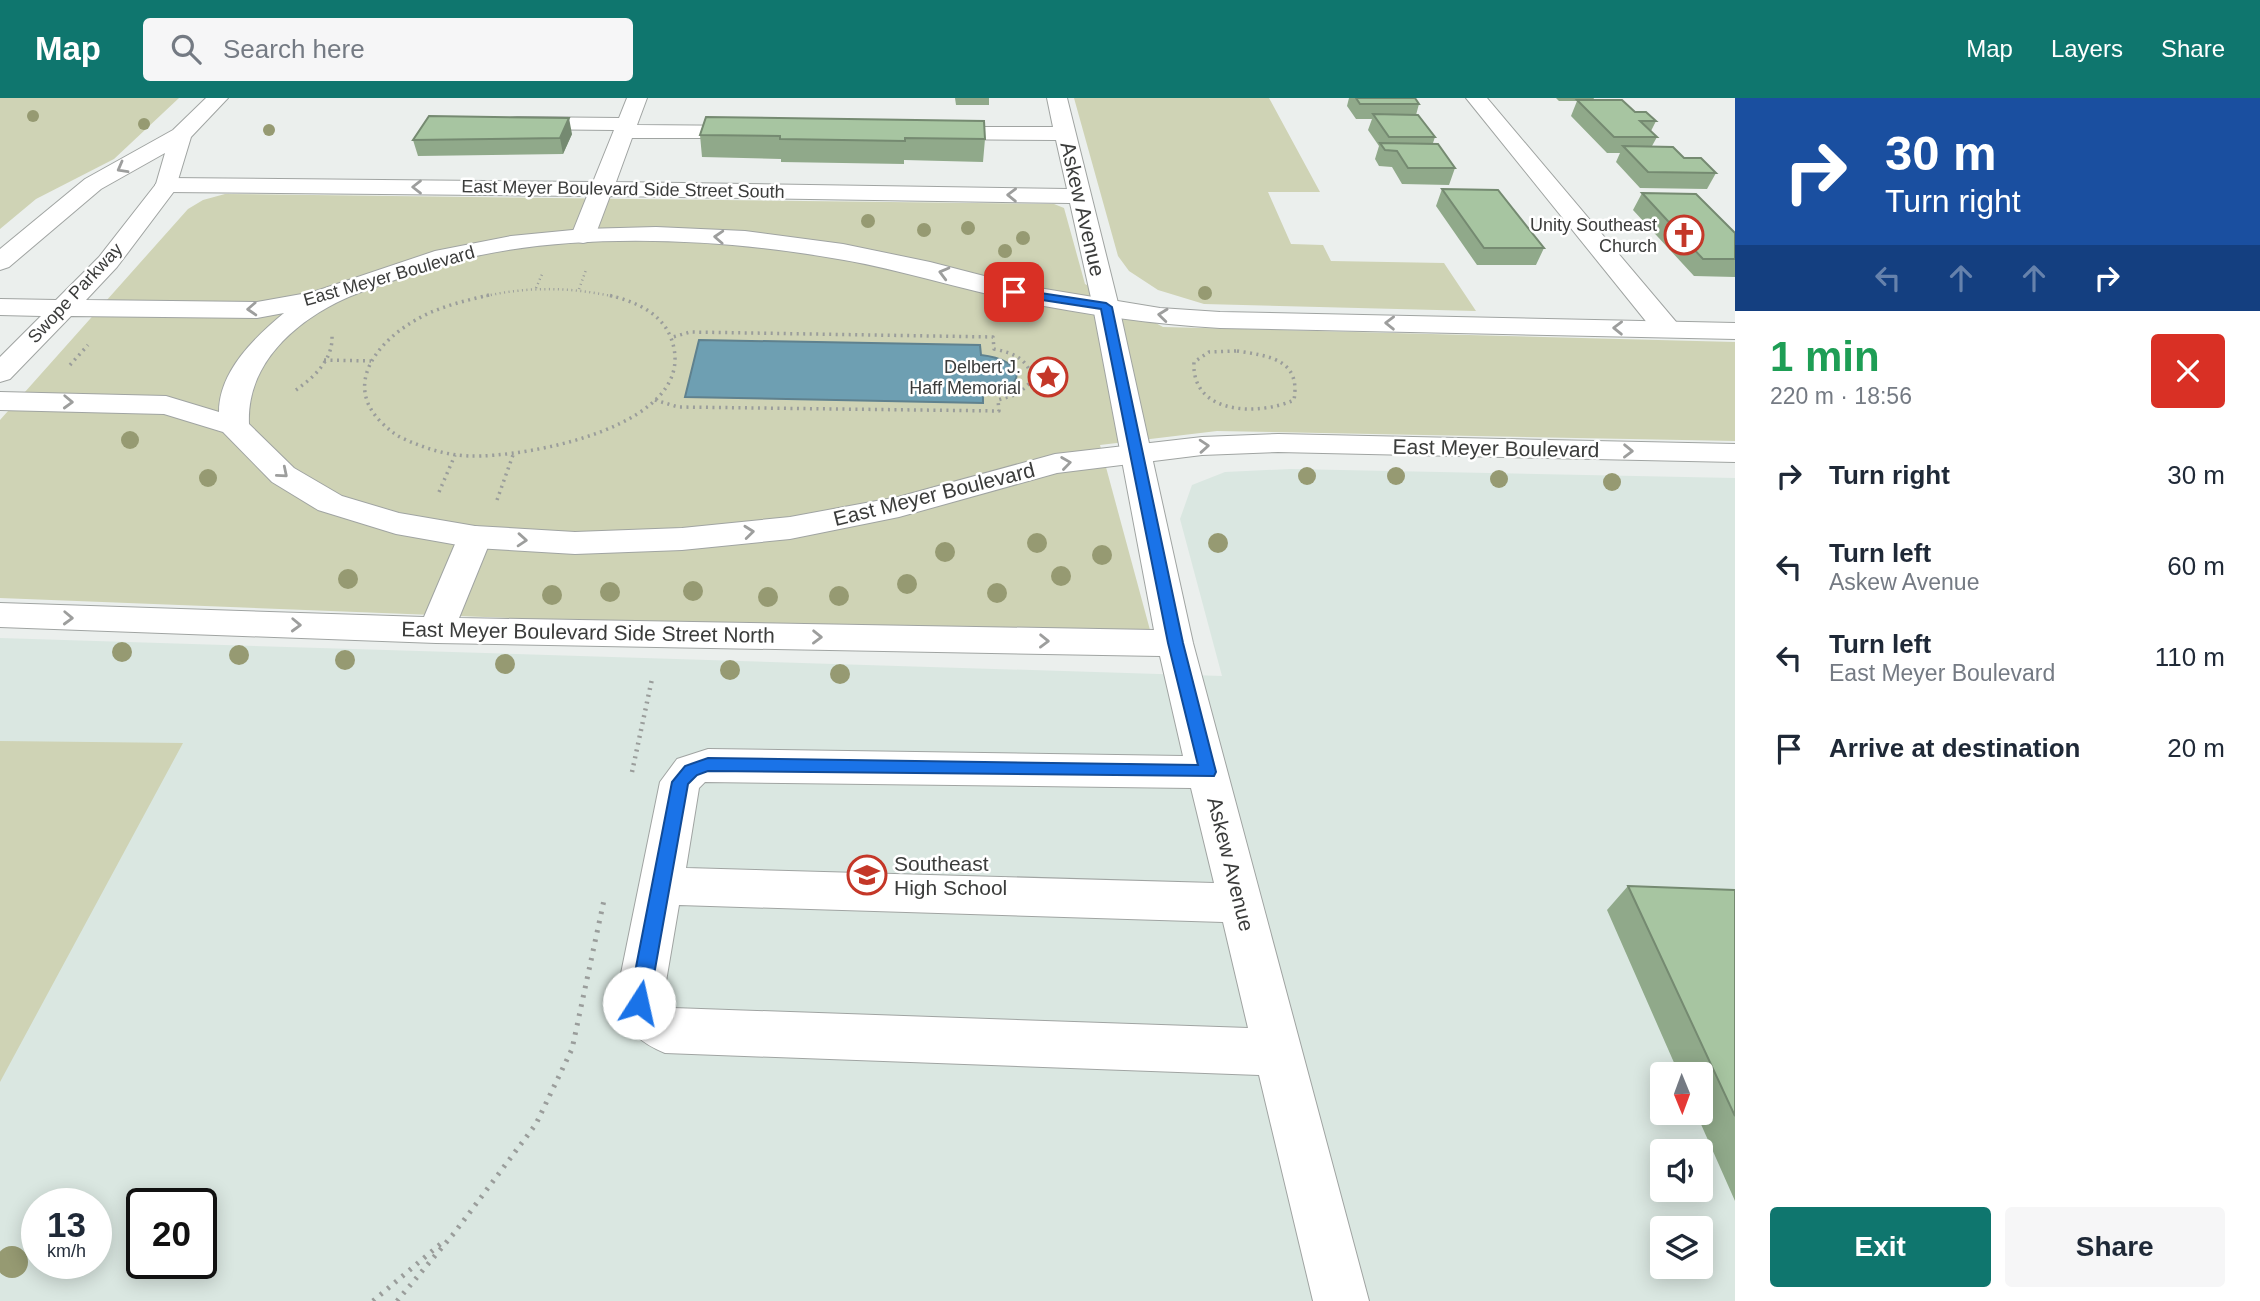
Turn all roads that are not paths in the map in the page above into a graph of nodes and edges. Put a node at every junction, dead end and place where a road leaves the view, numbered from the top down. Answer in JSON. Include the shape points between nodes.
{"nodes":[{"id":1,"x":218,"y":98,"type":"edge"},
{"id":2,"x":637,"y":98,"type":"edge"},
{"id":3,"x":1057,"y":98,"type":"edge"},
{"id":4,"x":1476,"y":98,"type":"edge"},
{"id":5,"x":493,"y":123,"type":"edge"},
{"id":6,"x":625,"y":127,"type":"junction"},
{"id":7,"x":778,"y":132,"type":"edge"},
{"id":8,"x":915,"y":133,"type":"edge"},
{"id":9,"x":1066,"y":134,"type":"junction"},
{"id":10,"x":181,"y":135,"type":"junction"},
{"id":11,"x":167,"y":186,"type":"junction"},
{"id":12,"x":601,"y":188,"type":"junction"},
{"id":13,"x":1080,"y":196,"type":"junction"},
{"id":14,"x":583,"y":236,"type":"junction"},
{"id":15,"x":0,"y":262,"type":"edge"},
{"id":16,"x":319,"y":299,"type":"junction"},
{"id":17,"x":0,"y":307,"type":"edge"},
{"id":18,"x":1106,"y":307,"type":"junction"},
{"id":19,"x":62,"y":308,"type":"junction"},
{"id":20,"x":1667,"y":329,"type":"junction"},
{"id":21,"x":1735,"y":331,"type":"edge"},
{"id":22,"x":0,"y":373,"type":"edge"},
{"id":23,"x":0,"y":401,"type":"edge"},
{"id":24,"x":234,"y":426,"type":"junction"},
{"id":25,"x":1136,"y":453,"type":"junction"},
{"id":26,"x":1735,"y":453,"type":"edge"},
{"id":27,"x":475,"y":537,"type":"junction"},
{"id":28,"x":0,"y":615,"type":"edge"},
{"id":29,"x":436,"y":630,"type":"junction"},
{"id":30,"x":1175,"y":643,"type":"junction"},
{"id":31,"x":1208,"y":772,"type":"junction"},
{"id":32,"x":660,"y":886,"type":"junction"},
{"id":33,"x":1241,"y":903,"type":"junction"},
{"id":34,"x":1278,"y":1052,"type":"junction"},
{"id":35,"x":1341,"y":1301,"type":"edge"}],
"edges":[{"from":1,"to":10,"type":"main road","name":"Swope Parkway"},
{"from":2,"to":6,"type":"main road"},
{"from":3,"to":9,"type":"main road","name":"Askew Avenue"},
{"from":4,"to":20,"type":"main road"},
{"from":5,"to":6,"type":"main road"},
{"from":6,"to":7,"type":"main road"},
{"from":6,"to":12,"type":"main road"},
{"from":8,"to":9,"type":"main road"},
{"from":9,"to":13,"type":"main road","name":"Askew Avenue"},
{"from":10,"to":11,"type":"main road","name":"Swope Parkway"},
{"from":10,"to":15,"type":"main road","name":"Swope Parkway","one_way":true,"via":[[93,184]]},
{"from":12,"to":11,"type":"main road","name":"East Meyer Boulevard Side Street South","one_way":true},
{"from":11,"to":19,"type":"main road","name":"Swope Parkway","via":[[108,262]]},
{"from":13,"to":12,"type":"main road","name":"East Meyer Boulevard Side Street South","one_way":true},
{"from":12,"to":14,"type":"main road"},
{"from":13,"to":18,"type":"main road","name":"Askew Avenue"},
{"from":14,"to":16,"type":"main road","name":"East Meyer Boulevard","via":[[444,256]]},
{"from":18,"to":14,"type":"main road","name":"East Meyer Boulevard","one_way":true,"via":[[1014,292],[843,251],[745,238]]},
{"from":16,"to":19,"type":"main road","name":"East Meyer Boulevard","one_way":true,"via":[[257,310]]},
{"from":16,"to":24,"type":"main road","via":[[269,340],[244,375],[234,399]]},
{"from":17,"to":19,"type":"main road","name":"East Meyer Boulevard"},
{"from":20,"to":18,"type":"main road","name":"East Meyer Boulevard","one_way":true,"via":[[1220,320]]},
{"from":18,"to":25,"type":"main road","name":"Askew Avenue"},
{"from":19,"to":22,"type":"main road","name":"Swope Parkway"},
{"from":20,"to":21,"type":"main road","name":"East Meyer Boulevard"},
{"from":23,"to":24,"type":"main road","name":"East Meyer Boulevard","one_way":true,"via":[[166,405]]},
{"from":24,"to":27,"type":"main road","name":"East Meyer Boulevard","one_way":true,"via":[[283,475],[330,503],[396,523]]},
{"from":25,"to":26,"type":"main road","name":"East Meyer Boulevard","one_way":true,"via":[[1278,443]]},
{"from":27,"to":25,"type":"main road","name":"East Meyer Boulevard","one_way":true,"via":[[575,543],[790,528],[899,508],[1055,464]]},
{"from":25,"to":30,"type":"main road","name":"Askew Avenue"},
{"from":27,"to":29,"type":"main road"},
{"from":28,"to":29,"type":"main road","name":"East Meyer Boulevard Side Street North","one_way":true},
{"from":29,"to":30,"type":"main road","name":"East Meyer Boulevard Side Street North","one_way":true},
{"from":30,"to":31,"type":"main road","name":"Askew Avenue"},
{"from":31,"to":32,"type":"main road","via":[[708,765],[691,770],[680,782]]},
{"from":31,"to":33,"type":"main road","name":"Askew Avenue"},
{"from":32,"to":33,"type":"main road"},
{"from":32,"to":34,"type":"main road","via":[[639,1003],[649,1019],[665,1030]]},
{"from":33,"to":34,"type":"main road","name":"Askew Avenue"},
{"from":34,"to":35,"type":"main road","name":"Askew Avenue"}]}
